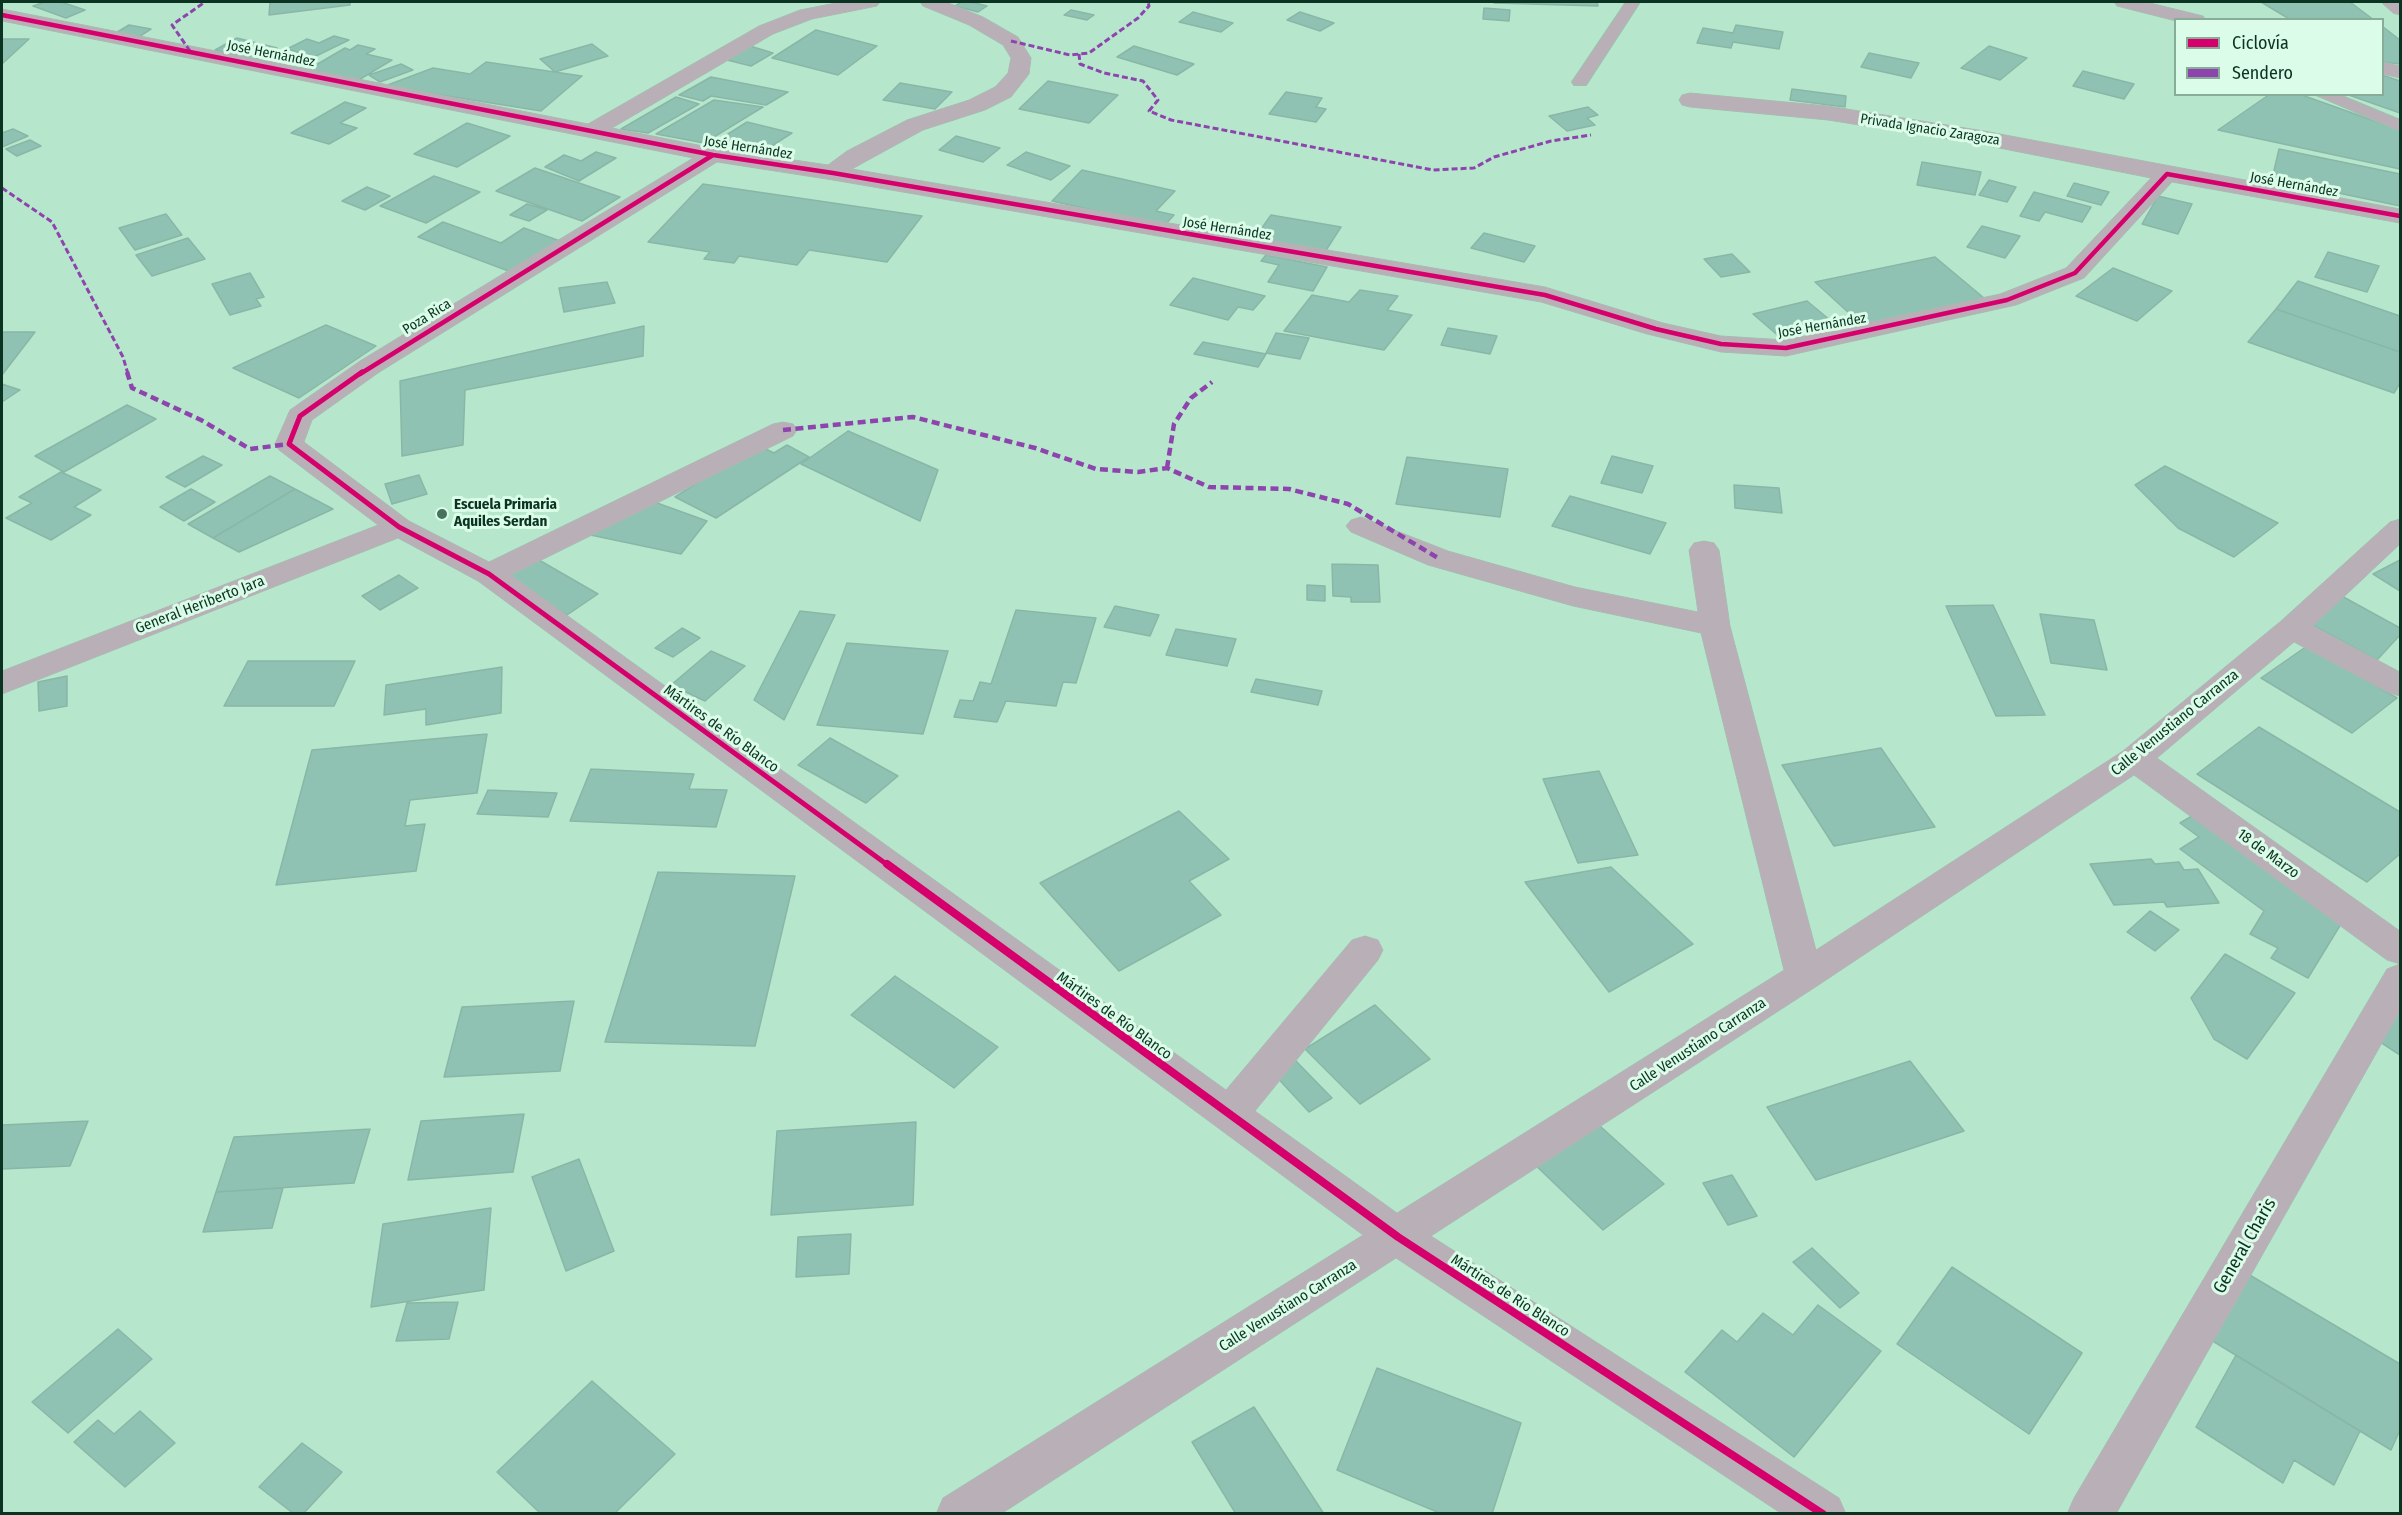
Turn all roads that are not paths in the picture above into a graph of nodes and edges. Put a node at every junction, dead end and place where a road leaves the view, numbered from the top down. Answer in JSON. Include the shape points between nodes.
{"nodes":[{"id":1,"x":870,"y":2,"type":"edge"},
{"id":2,"x":930,"y":2,"type":"edge"},
{"id":3,"x":1633,"y":2,"type":"edge"},
{"id":4,"x":2124,"y":2,"type":"edge"},
{"id":5,"x":2391,"y":2,"type":"edge"},
{"id":6,"x":2400,"y":9,"type":"edge"},
{"id":7,"x":2,"y":15,"type":"edge"},
{"id":8,"x":2188,"y":18,"type":"edge"},
{"id":9,"x":2384,"y":68,"type":"edge"},
{"id":10,"x":2400,"y":72,"type":"edge"},
{"id":11,"x":1580,"y":82,"type":"dead end"},
{"id":12,"x":2327,"y":96,"type":"edge"},
{"id":13,"x":1690,"y":100,"type":"dead end"},
{"id":14,"x":2400,"y":126,"type":"edge"},
{"id":15,"x":592,"y":131,"type":"junction"},
{"id":16,"x":713,"y":155,"type":"junction"},
{"id":17,"x":834,"y":173,"type":"junction"},
{"id":18,"x":2167,"y":174,"type":"junction"},
{"id":19,"x":2400,"y":216,"type":"edge"},
{"id":20,"x":783,"y":430,"type":"dead end"},
{"id":21,"x":1361,"y":526,"type":"dead end"},
{"id":22,"x":399,"y":527,"type":"junction"},
{"id":23,"x":2400,"y":528,"type":"edge"},
{"id":24,"x":1704,"y":550,"type":"dead end"},
{"id":25,"x":489,"y":574,"type":"junction"},
{"id":26,"x":1715,"y":626,"type":"junction"},
{"id":27,"x":2292,"y":627,"type":"junction"},
{"id":28,"x":2,"y":683,"type":"edge"},
{"id":29,"x":2400,"y":685,"type":"edge"},
{"id":30,"x":2134,"y":759,"type":"junction"},
{"id":31,"x":1365,"y":950,"type":"dead end"},
{"id":32,"x":2400,"y":950,"type":"edge"},
{"id":33,"x":1804,"y":976,"type":"junction"},
{"id":34,"x":2400,"y":979,"type":"edge"},
{"id":35,"x":1229,"y":1114,"type":"junction"},
{"id":36,"x":1398,"y":1237,"type":"junction"},
{"id":37,"x":959,"y":1514,"type":"edge"},
{"id":38,"x":1823,"y":1514,"type":"edge"},
{"id":39,"x":2090,"y":1514,"type":"edge"}],
"edges":[{"from":1,"to":15,"type":"street","via":[[807,14],[766,30]]},
{"from":2,"to":17,"type":"street","via":[[1011,41],[1022,58],[1018,74],[1003,92],[977,105],[915,125],[855,156]]},
{"from":3,"to":11,"type":"lane"},
{"from":4,"to":8,"type":"street"},
{"from":5,"to":6,"type":"street"},
{"from":7,"to":15,"type":"street","name":"José Hernández"},
{"from":9,"to":10,"type":"street"},
{"from":12,"to":14,"type":"lane"},
{"from":13,"to":18,"type":"street","name":"Privada Ignacio Zaragoza","via":[[1828,113],[1984,138]]},
{"from":15,"to":16,"type":"street","name":"José Hernández"},
{"from":16,"to":17,"type":"street","name":"José Hernández"},
{"from":16,"to":22,"type":"street","name":"Poza Rica","via":[[369,367],[300,416],[289,444]]},
{"from":17,"to":18,"type":"street","name":"José Hernández","via":[[1545,295],[1721,345],[1786,348],[2007,300],[2075,273]]},
{"from":18,"to":19,"type":"street","name":"José Hernández"},
{"from":20,"to":25,"type":"street"},
{"from":21,"to":26,"type":"street","via":[[1438,558],[1573,596]]},
{"from":22,"to":25,"type":"street","name":"Mártires de Río Blanco"},
{"from":22,"to":28,"type":"street","name":"General Heriberto Jara"},
{"from":23,"to":27,"type":"street","name":"Calle Venustiano Carranza"},
{"from":24,"to":26,"type":"street"},
{"from":25,"to":35,"type":"street","name":"Mártires de Río Blanco"},
{"from":26,"to":33,"type":"street"},
{"from":27,"to":29,"type":"street"},
{"from":27,"to":30,"type":"street","name":"Calle Venustiano Carranza"},
{"from":30,"to":32,"type":"street","name":"18 de Marzo"},
{"from":30,"to":33,"type":"street","name":"Calle Venustiano Carranza"},
{"from":31,"to":35,"type":"street"},
{"from":33,"to":36,"type":"street","name":"Calle Venustiano Carranza"},
{"from":34,"to":39,"type":"street","name":"General Charis"},
{"from":35,"to":36,"type":"street","name":"Mártires de Río Blanco"},
{"from":36,"to":37,"type":"street","name":"Calle Venustiano Carranza"},
{"from":36,"to":38,"type":"street","name":"Mártires de Río Blanco"}]}
